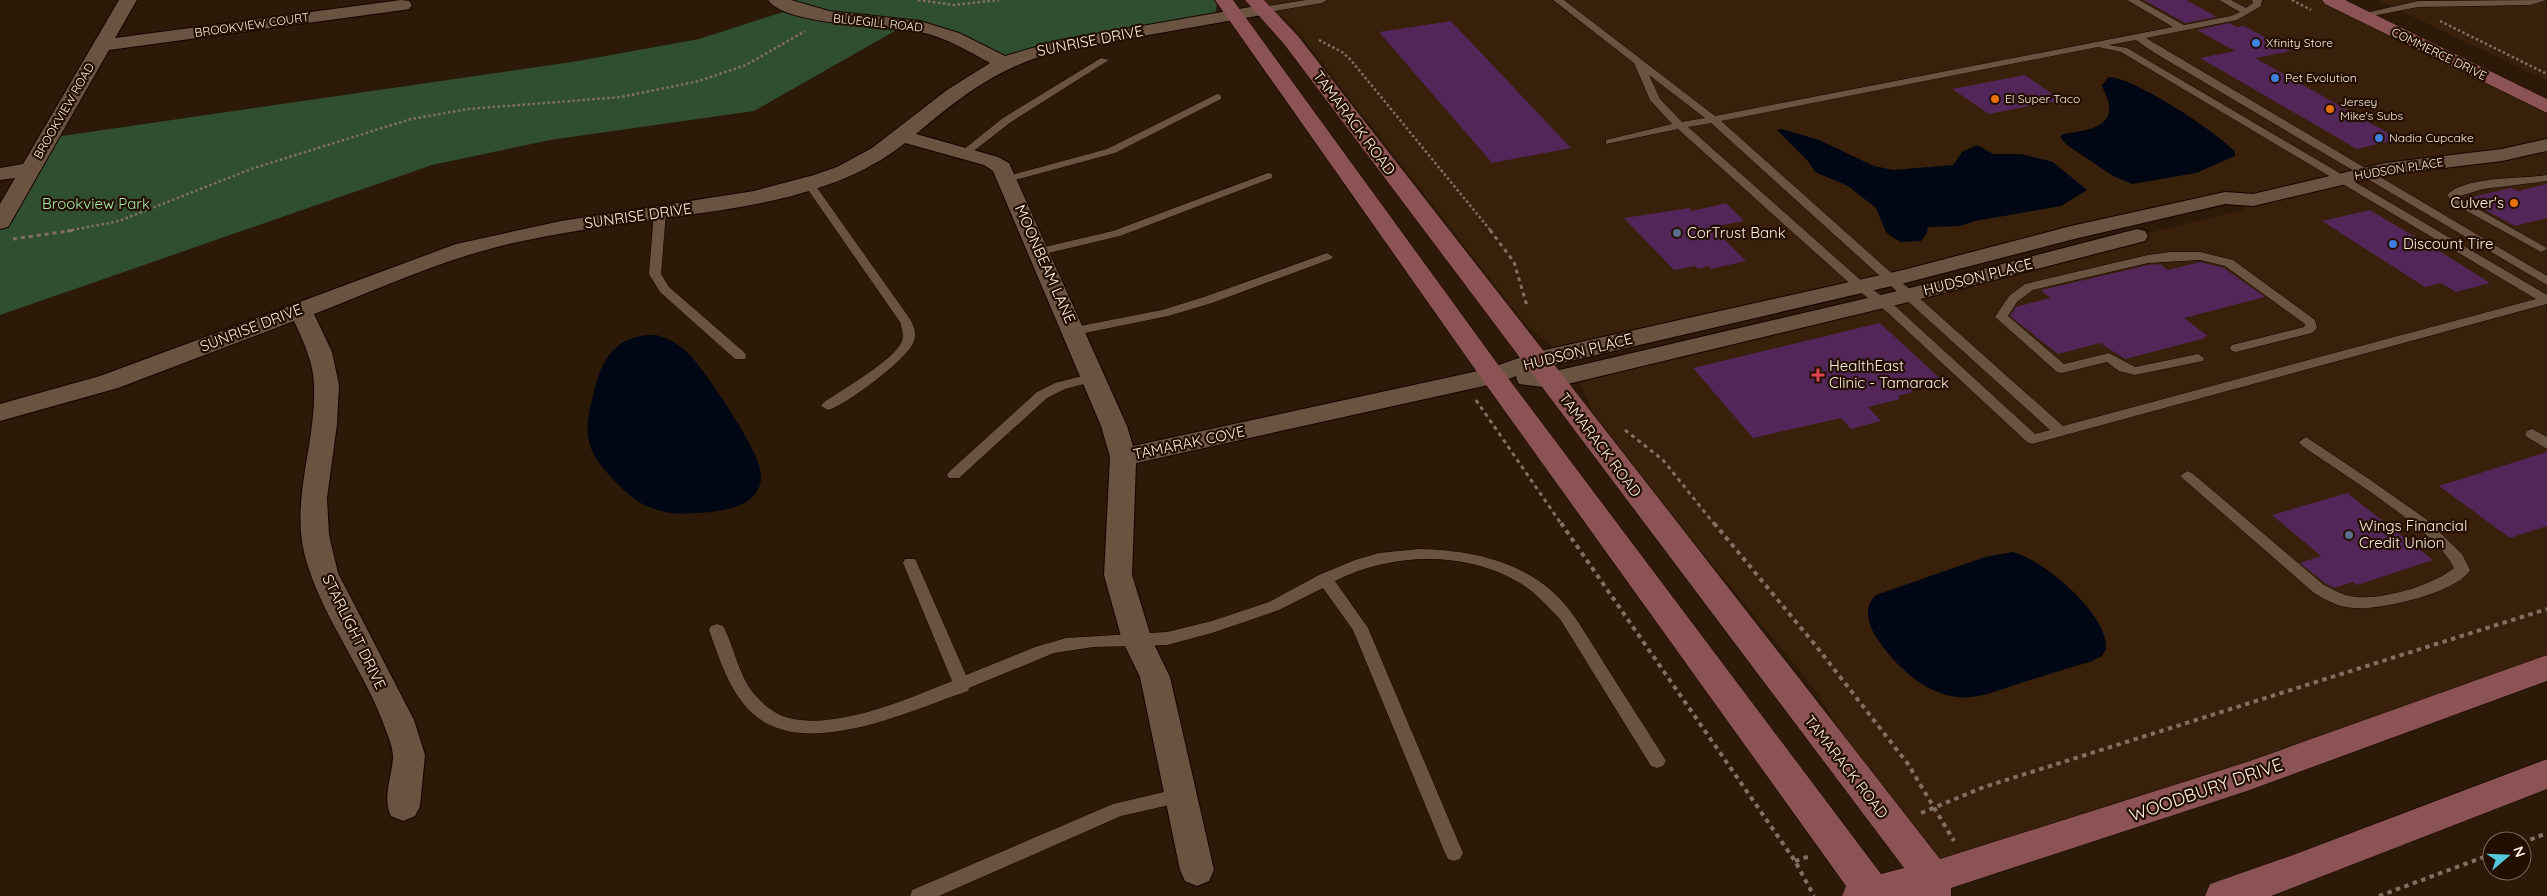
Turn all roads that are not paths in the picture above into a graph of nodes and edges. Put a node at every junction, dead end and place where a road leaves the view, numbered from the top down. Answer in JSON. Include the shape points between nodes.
{"nodes":[{"id":1,"x":128,"y":0,"type":"edge"},
{"id":2,"x":777,"y":0,"type":"edge"},
{"id":3,"x":1322,"y":0,"type":"edge"},
{"id":4,"x":1558,"y":0,"type":"edge"},
{"id":5,"x":2132,"y":0,"type":"edge"},
{"id":6,"x":2141,"y":0,"type":"edge"},
{"id":7,"x":2224,"y":0,"type":"edge"},
{"id":8,"x":2257,"y":0,"type":"edge"},
{"id":9,"x":2332,"y":0,"type":"edge"},
{"id":10,"x":2543,"y":0,"type":"edge"},
{"id":11,"x":403,"y":4,"type":"dead end"},
{"id":12,"x":1258,"y":5,"type":"edge"},
{"id":13,"x":1230,"y":7,"type":"edge"},
{"id":14,"x":2365,"y":8,"type":"edge"},
{"id":15,"x":2388,"y":10,"type":"junction"},
{"id":16,"x":2247,"y":12,"type":"junction"},
{"id":17,"x":2163,"y":17,"type":"junction"},
{"id":18,"x":2182,"y":28,"type":"junction"},
{"id":19,"x":2137,"y":36,"type":"junction"},
{"id":20,"x":102,"y":45,"type":"junction"},
{"id":21,"x":2095,"y":45,"type":"junction"},
{"id":22,"x":1104,"y":60,"type":"dead end"},
{"id":23,"x":1004,"y":63,"type":"junction"},
{"id":24,"x":1639,"y":63,"type":"junction"},
{"id":25,"x":2547,"y":88,"type":"edge"},
{"id":26,"x":1217,"y":97,"type":"dead end"},
{"id":27,"x":2547,"y":107,"type":"edge"},
{"id":28,"x":1714,"y":120,"type":"junction"},
{"id":29,"x":1681,"y":126,"type":"junction"},
{"id":30,"x":904,"y":137,"type":"junction"},
{"id":31,"x":1610,"y":142,"type":"dead end"},
{"id":32,"x":2547,"y":145,"type":"edge"},
{"id":33,"x":963,"y":154,"type":"junction"},
{"id":34,"x":31,"y":169,"type":"junction"},
{"id":35,"x":2364,"y":173,"type":"junction"},
{"id":36,"x":0,"y":174,"type":"edge"},
{"id":37,"x":1268,"y":176,"type":"dead end"},
{"id":38,"x":2547,"y":178,"type":"edge"},
{"id":39,"x":1008,"y":179,"type":"junction"},
{"id":40,"x":2340,"y":179,"type":"junction"},
{"id":41,"x":809,"y":184,"type":"junction"},
{"id":42,"x":660,"y":212,"type":"junction"},
{"id":43,"x":0,"y":222,"type":"edge"},
{"id":44,"x":2541,"y":249,"type":"dead end"},
{"id":45,"x":1040,"y":251,"type":"junction"},
{"id":46,"x":1327,"y":257,"type":"dead end"},
{"id":47,"x":2547,"y":281,"type":"edge"},
{"id":48,"x":1860,"y":286,"type":"junction"},
{"id":49,"x":1901,"y":287,"type":"junction"},
{"id":50,"x":2546,"y":300,"type":"edge"},
{"id":51,"x":1881,"y":302,"type":"junction"},
{"id":52,"x":300,"y":309,"type":"junction"},
{"id":53,"x":1075,"y":331,"type":"junction"},
{"id":54,"x":2236,"y":348,"type":"dead end"},
{"id":55,"x":740,"y":356,"type":"dead end"},
{"id":56,"x":2198,"y":358,"type":"dead end"},
{"id":57,"x":1544,"y":370,"type":"junction"},
{"id":58,"x":1493,"y":376,"type":"junction"},
{"id":59,"x":1094,"y":377,"type":"junction"},
{"id":60,"x":828,"y":406,"type":"dead end"},
{"id":61,"x":0,"y":413,"type":"edge"},
{"id":62,"x":2060,"y":431,"type":"junction"},
{"id":63,"x":2532,"y":434,"type":"dead end"},
{"id":64,"x":2306,"y":442,"type":"dead end"},
{"id":65,"x":2547,"y":444,"type":"edge"},
{"id":66,"x":1123,"y":458,"type":"junction"},
{"id":67,"x":954,"y":475,"type":"dead end"},
{"id":68,"x":2187,"y":476,"type":"dead end"},
{"id":69,"x":910,"y":563,"type":"dead end"},
{"id":70,"x":1324,"y":579,"type":"junction"},
{"id":71,"x":717,"y":630,"type":"dead end"},
{"id":72,"x":1137,"y":640,"type":"junction"},
{"id":73,"x":2547,"y":668,"type":"edge"},
{"id":74,"x":962,"y":686,"type":"junction"},
{"id":75,"x":1657,"y":761,"type":"dead end"},
{"id":76,"x":2547,"y":774,"type":"edge"},
{"id":77,"x":1181,"y":796,"type":"junction"},
{"id":78,"x":403,"y":806,"type":"dead end"},
{"id":79,"x":1454,"y":853,"type":"dead end"},
{"id":80,"x":1197,"y":870,"type":"dead end"},
{"id":81,"x":1932,"y":887,"type":"edge"},
{"id":82,"x":1869,"y":895,"type":"edge"},
{"id":83,"x":919,"y":896,"type":"edge"},
{"id":84,"x":2223,"y":896,"type":"edge"}],
"edges":[{"from":1,"to":20,"type":"street","name":"BROOKVIEW ROAD"},
{"from":2,"to":23,"type":"street","name":"BLUEGILL ROAD","via":[[793,9],[825,17],[898,23],[938,31]]},
{"from":3,"to":12,"type":"lane"},
{"from":4,"to":24,"type":"lane"},
{"from":5,"to":17,"type":"lane"},
{"from":6,"to":17,"type":"lane"},
{"from":7,"to":16,"type":"lane"},
{"from":8,"to":16,"type":"lane","via":[[2258,4]]},
{"from":9,"to":14,"type":"street","name":"COMMERCE DRIVE"},
{"from":10,"to":15,"type":"lane","via":[[2418,4]]},
{"from":11,"to":20,"type":"street","name":"BROOKVIEW COURT"},
{"from":12,"to":13,"type":"street","name":"SUNRISE DRIVE"},
{"from":12,"to":57,"type":"street","name":"TAMARACK ROAD","via":[[1286,34]]},
{"from":13,"to":23,"type":"street","name":"SUNRISE DRIVE","via":[[1056,46]]},
{"from":13,"to":58,"type":"street"},
{"from":14,"to":15,"type":"street","name":"COMMERCE DRIVE"},
{"from":14,"to":27,"type":"street","name":"COMMERCE DRIVE"},
{"from":15,"to":25,"type":"street","name":"COMMERCE DRIVE"},
{"from":16,"to":18,"type":"lane","via":[[2234,18]]},
{"from":17,"to":18,"type":"lane"},
{"from":18,"to":19,"type":"lane"},
{"from":19,"to":21,"type":"lane"},
{"from":19,"to":35,"type":"lane"},
{"from":20,"to":34,"type":"street","name":"BROOKVIEW ROAD"},
{"from":21,"to":28,"type":"lane"},
{"from":21,"to":40,"type":"lane","via":[[2124,50]]},
{"from":22,"to":33,"type":"lane","via":[[1007,120]]},
{"from":23,"to":30,"type":"street","name":"SUNRISE DRIVE","via":[[968,83]]},
{"from":24,"to":28,"type":"lane"},
{"from":24,"to":29,"type":"lane","via":[[1655,100]]},
{"from":26,"to":39,"type":"lane","via":[[1111,151]]},
{"from":28,"to":29,"type":"lane"},
{"from":28,"to":49,"type":"lane"},
{"from":29,"to":31,"type":"lane"},
{"from":29,"to":48,"type":"lane"},
{"from":30,"to":33,"type":"street","name":"MOONBEAM LANE"},
{"from":30,"to":41,"type":"street","name":"SUNRISE DRIVE","via":[[846,170]]},
{"from":32,"to":35,"type":"street","name":"HUDSON PLACE","via":[[2502,155]]},
{"from":33,"to":39,"type":"street","name":"MOONBEAM LANE","via":[[1002,167]]},
{"from":34,"to":36,"type":"street"},
{"from":34,"to":43,"type":"street","name":"BROOKVIEW ROAD"},
{"from":35,"to":40,"type":"street","name":"HUDSON PLACE"},
{"from":35,"to":47,"type":"lane"},
{"from":37,"to":45,"type":"lane","via":[[1116,234]]},
{"from":38,"to":44,"type":"lane","via":[[2493,184],[2460,190],[2453,195],[2460,203]]},
{"from":39,"to":45,"type":"street","name":"MOONBEAM LANE"},
{"from":40,"to":49,"type":"street","name":"HUDSON PLACE","via":[[2253,200],[2225,198],[2047,239]]},
{"from":40,"to":50,"type":"lane"},
{"from":41,"to":42,"type":"street","name":"SUNRISE DRIVE","via":[[744,200]]},
{"from":41,"to":60,"type":"lane","via":[[906,322],[910,333],[907,344],[897,357]]},
{"from":42,"to":52,"type":"street","name":"SUNRISE DRIVE","via":[[511,236],[434,259]]},
{"from":42,"to":55,"type":"lane","via":[[655,274],[664,289]]},
{"from":45,"to":53,"type":"street","name":"MOONBEAM LANE"},
{"from":46,"to":53,"type":"lane","via":[[1199,303]]},
{"from":48,"to":49,"type":"street","name":"HUDSON PLACE"},
{"from":48,"to":51,"type":"lane"},
{"from":48,"to":57,"type":"street","name":"HUDSON PLACE"},
{"from":49,"to":51,"type":"street","name":"HUDSON PLACE"},
{"from":49,"to":62,"type":"lane"},
{"from":50,"to":62,"type":"lane"},
{"from":51,"to":57,"type":"street","name":"HUDSON PLACE"},
{"from":51,"to":62,"type":"lane","via":[[2032,439]]},
{"from":52,"to":61,"type":"street","name":"SUNRISE DRIVE","via":[[109,382]]},
{"from":52,"to":78,"type":"street","name":"STARLIGHT DRIVE","via":[[320,352],[327,385],[313,498],[314,535],[324,573],[398,720],[409,755]]},
{"from":53,"to":59,"type":"street","name":"MOONBEAM LANE"},
{"from":54,"to":56,"type":"lane","via":[[2310,329],[2311,323],[2229,263],[2200,256],[2148,259],[2029,287],[2013,299],[2001,317],[2062,369],[2109,357],[2124,368],[2135,371]]},
{"from":57,"to":58,"type":"street","name":"HUDSON PLACE"},
{"from":57,"to":81,"type":"street","name":"TAMARACK ROAD"},
{"from":58,"to":66,"type":"street","name":"TAMARAK COVE"},
{"from":58,"to":82,"type":"street"},
{"from":59,"to":66,"type":"street","name":"MOONBEAM LANE"},
{"from":59,"to":67,"type":"lane","via":[[1060,386],[1042,395]]},
{"from":63,"to":65,"type":"lane"},
{"from":64,"to":68,"type":"lane","via":[[2370,485],[2444,542],[2461,560],[2460,574],[2380,602],[2360,604],[2340,600],[2319,588]]},
{"from":66,"to":72,"type":"street","name":"TAMARAK COVE","via":[[1118,576]]},
{"from":69,"to":74,"type":"lane"},
{"from":70,"to":72,"type":"lane","via":[[1254,614],[1170,638]]},
{"from":70,"to":75,"type":"lane","via":[[1361,564],[1401,556],[1441,554],[1480,561],[1519,575],[1547,595],[1565,616]]},
{"from":70,"to":79,"type":"lane","via":[[1360,628]]},
{"from":71,"to":74,"type":"lane","via":[[740,689],[760,712],[789,726],[852,721]]},
{"from":72,"to":74,"type":"lane","via":[[1092,640],[1044,650]]},
{"from":72,"to":77,"type":"street","name":"TAMARAK COVE","via":[[1155,677]]},
{"from":73,"to":81,"type":"street","name":"WOODBURY DRIVE"},
{"from":76,"to":84,"type":"street"},
{"from":77,"to":80,"type":"street","name":"TAMARAK COVE"},
{"from":77,"to":83,"type":"lane","via":[[1120,809]]},
{"from":81,"to":82,"type":"street","name":"WOODBURY DRIVE"}]}
